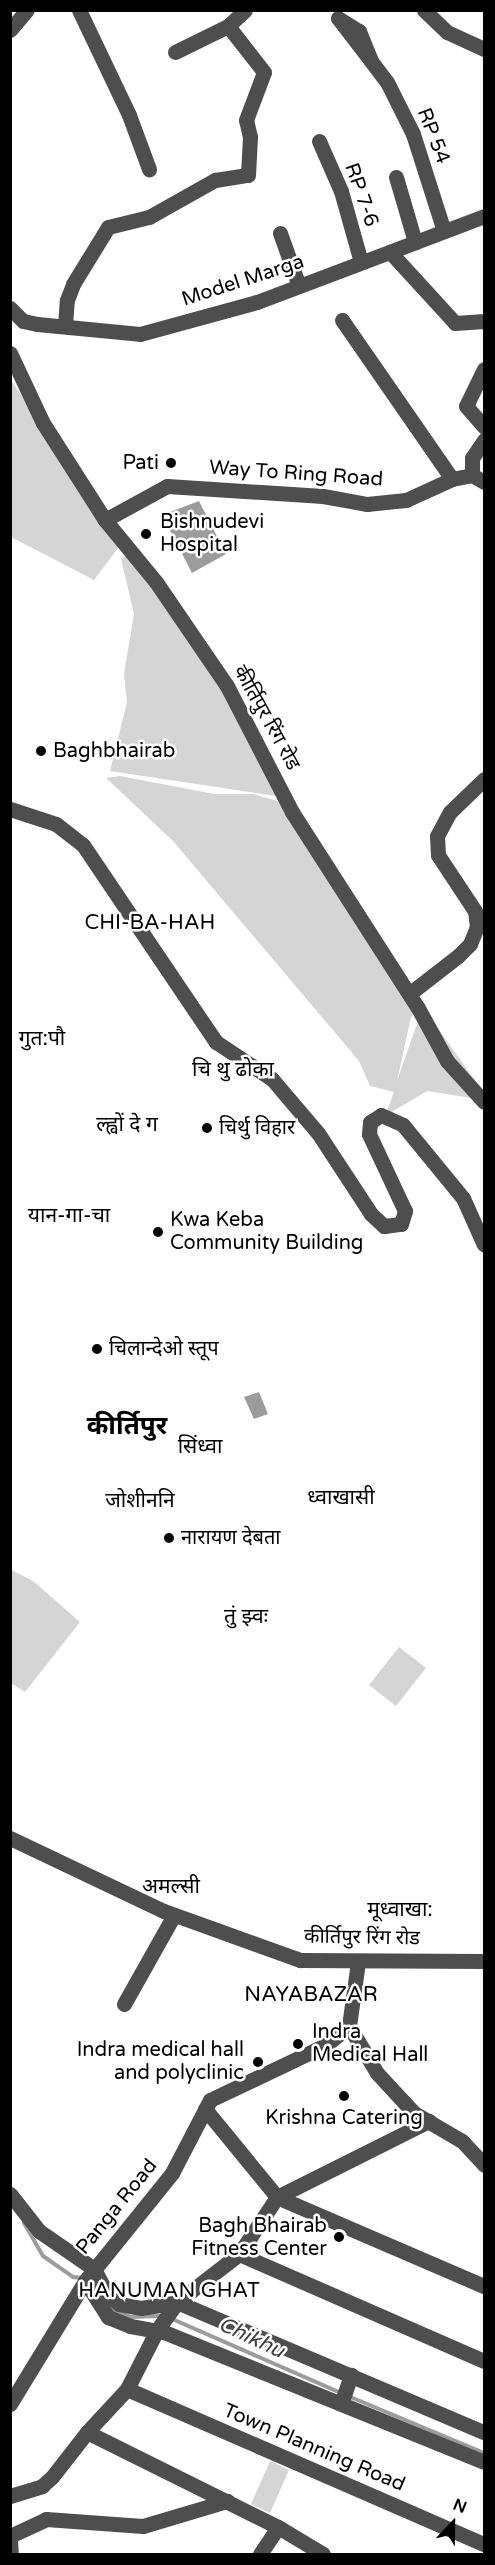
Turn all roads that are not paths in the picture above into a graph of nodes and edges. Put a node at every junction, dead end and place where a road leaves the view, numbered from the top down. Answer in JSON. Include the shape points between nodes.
{"nodes":[{"id":1,"x":27,"y":10,"type":"edge"},
{"id":2,"x":79,"y":10,"type":"edge"},
{"id":3,"x":245,"y":10,"type":"edge"},
{"id":4,"x":424,"y":10,"type":"edge"},
{"id":5,"x":228,"y":26,"type":"junction"},
{"id":6,"x":10,"y":30,"type":"edge"},
{"id":7,"x":484,"y":49,"type":"edge"},
{"id":8,"x":175,"y":52,"type":"dead end"},
{"id":9,"x":370,"y":61,"type":"dead end"},
{"id":10,"x":319,"y":141,"type":"dead end"},
{"id":11,"x":149,"y":169,"type":"dead end"},
{"id":12,"x":396,"y":177,"type":"dead end"},
{"id":13,"x":484,"y":216,"type":"edge"},
{"id":14,"x":444,"y":231,"type":"junction"},
{"id":15,"x":280,"y":233,"type":"dead end"},
{"id":16,"x":415,"y":242,"type":"junction"},
{"id":17,"x":390,"y":252,"type":"junction"},
{"id":18,"x":361,"y":262,"type":"junction"},
{"id":19,"x":299,"y":286,"type":"junction"},
{"id":20,"x":10,"y":308,"type":"edge"},
{"id":21,"x":342,"y":320,"type":"dead end"},
{"id":22,"x":484,"y":321,"type":"edge"},
{"id":23,"x":64,"y":326,"type":"junction"},
{"id":24,"x":10,"y":353,"type":"edge"},
{"id":25,"x":484,"y":369,"type":"edge"},
{"id":26,"x":484,"y":428,"type":"edge"},
{"id":27,"x":484,"y":440,"type":"edge"},
{"id":28,"x":478,"y":478,"type":"edge"},
{"id":29,"x":452,"y":479,"type":"junction"},
{"id":30,"x":105,"y":520,"type":"junction"},
{"id":31,"x":484,"y":779,"type":"edge"},
{"id":32,"x":10,"y":810,"type":"edge"},
{"id":33,"x":409,"y":994,"type":"junction"},
{"id":34,"x":484,"y":1102,"type":"edge"},
{"id":35,"x":484,"y":1245,"type":"edge"},
{"id":36,"x":10,"y":1838,"type":"edge"},
{"id":37,"x":174,"y":1915,"type":"junction"},
{"id":38,"x":484,"y":1961,"type":"edge"},
{"id":39,"x":358,"y":1962,"type":"junction"},
{"id":40,"x":124,"y":2004,"type":"dead end"},
{"id":41,"x":349,"y":2026,"type":"junction"},
{"id":42,"x":205,"y":2109,"type":"junction"},
{"id":43,"x":429,"y":2121,"type":"junction"},
{"id":44,"x":484,"y":2165,"type":"edge"},
{"id":45,"x":10,"y":2194,"type":"edge"},
{"id":46,"x":277,"y":2197,"type":"junction"},
{"id":47,"x":239,"y":2254,"type":"junction"},
{"id":48,"x":90,"y":2274,"type":"junction"},
{"id":49,"x":484,"y":2286,"type":"edge"},
{"id":50,"x":173,"y":2307,"type":"junction"},
{"id":51,"x":157,"y":2330,"type":"junction"},
{"id":52,"x":484,"y":2361,"type":"edge"},
{"id":53,"x":351,"y":2375,"type":"junction"},
{"id":54,"x":127,"y":2389,"type":"junction"},
{"id":55,"x":10,"y":2404,"type":"edge"},
{"id":56,"x":341,"y":2404,"type":"junction"},
{"id":57,"x":87,"y":2432,"type":"junction"},
{"id":58,"x":484,"y":2432,"type":"edge"},
{"id":59,"x":484,"y":2462,"type":"edge"},
{"id":60,"x":10,"y":2496,"type":"edge"},
{"id":61,"x":227,"y":2500,"type":"junction"},
{"id":62,"x":278,"y":2527,"type":"junction"},
{"id":63,"x":10,"y":2536,"type":"edge"},
{"id":64,"x":10,"y":2541,"type":"edge"},
{"id":65,"x":484,"y":2544,"type":"edge"},
{"id":66,"x":11,"y":2554,"type":"edge"},
{"id":67,"x":260,"y":2554,"type":"edge"},
{"id":68,"x":323,"y":2554,"type":"edge"}],
"edges":[{"from":1,"to":6,"type":"street"},
{"from":2,"to":11,"type":"street","via":[[129,115]]},
{"from":3,"to":5,"type":"street"},
{"from":4,"to":7,"type":"street","via":[[447,32]]},
{"from":5,"to":8,"type":"street"},
{"from":5,"to":23,"type":"street","via":[[264,72],[246,120],[250,137],[248,175],[215,180],[149,217],[108,227],[73,284]]},
{"from":9,"to":14,"type":"street","name":"RP 54","via":[[387,82],[413,134]]},
{"from":10,"to":18,"type":"street","name":"RP 7-6","via":[[341,191]]},
{"from":12,"to":16,"type":"street"},
{"from":13,"to":14,"type":"street","name":"Model Marga"},
{"from":14,"to":16,"type":"street","name":"Model Marga"},
{"from":15,"to":19,"type":"street"},
{"from":16,"to":17,"type":"street","name":"Model Marga"},
{"from":17,"to":18,"type":"street","name":"Model Marga"},
{"from":17,"to":22,"type":"street","via":[[455,324]]},
{"from":18,"to":19,"type":"street","name":"Model Marga"},
{"from":19,"to":23,"type":"street","name":"Model Marga","via":[[257,302],[140,334]]},
{"from":20,"to":23,"type":"street","name":"Model Marga","via":[[22,321]]},
{"from":21,"to":29,"type":"street"},
{"from":24,"to":30,"type":"street","name":"कीर्तिपुर रिंग रोड","via":[[44,423]]},
{"from":25,"to":26,"type":"street","via":[[466,406]]},
{"from":27,"to":28,"type":"street","via":[[472,458]]},
{"from":28,"to":29,"type":"street","name":"Way To Ring Road"},
{"from":29,"to":30,"type":"street","name":"Way To Ring Road","via":[[406,500],[366,504],[323,496],[167,486]]},
{"from":30,"to":33,"type":"street","name":"कीर्तिपुर रिंग रोड","via":[[156,582],[227,686],[292,812]]},
{"from":31,"to":33,"type":"street","via":[[450,812],[437,836],[438,855],[476,911],[477,927],[470,944],[458,956]]},
{"from":32,"to":35,"type":"street","via":[[56,824],[83,844],[216,1042],[272,1079],[318,1133],[371,1214],[384,1226],[401,1224],[405,1211],[369,1134],[370,1122],[381,1115],[403,1125],[463,1198]]},
{"from":33,"to":34,"type":"street","name":"कीर्तिपुर रिंग रोड","via":[[447,1061]]},
{"from":36,"to":37,"type":"street","name":"कीर्तिपुर रिंग रोड"},
{"from":37,"to":39,"type":"street","name":"कीर्तिपुर रिंग रोड","via":[[300,1960]]},
{"from":37,"to":40,"type":"street"},
{"from":38,"to":39,"type":"street","name":"कीर्तिपुर रिंग रोड"},
{"from":39,"to":41,"type":"street"},
{"from":41,"to":42,"type":"street","name":"Panga Road","via":[[326,2045],[229,2089],[210,2100]]},
{"from":41,"to":43,"type":"street","via":[[377,2073],[414,2113]]},
{"from":42,"to":46,"type":"street"},
{"from":42,"to":48,"type":"street","name":"Panga Road","via":[[172,2173]]},
{"from":43,"to":44,"type":"street","via":[[462,2141]]},
{"from":43,"to":46,"type":"street"},
{"from":45,"to":48,"type":"street","via":[[39,2230]]},
{"from":46,"to":47,"type":"street"},
{"from":46,"to":49,"type":"street"},
{"from":47,"to":50,"type":"street"},
{"from":47,"to":52,"type":"street"},
{"from":48,"to":50,"type":"street","via":[[119,2304]]},
{"from":48,"to":51,"type":"street","via":[[108,2317],[130,2326]]},
{"from":48,"to":55,"type":"street","name":"Panga Road"},
{"from":50,"to":51,"type":"street"},
{"from":50,"to":53,"type":"street"},
{"from":51,"to":54,"type":"street"},
{"from":51,"to":56,"type":"street"},
{"from":53,"to":56,"type":"street"},
{"from":53,"to":58,"type":"street"},
{"from":54,"to":57,"type":"street"},
{"from":54,"to":65,"type":"street","name":"Town Planning Road"},
{"from":56,"to":59,"type":"street"},
{"from":57,"to":60,"type":"street","via":[[42,2486]]},
{"from":57,"to":61,"type":"street"},
{"from":61,"to":62,"type":"street"},
{"from":61,"to":63,"type":"street","via":[[143,2526],[46,2519]]},
{"from":62,"to":67,"type":"street"},
{"from":62,"to":68,"type":"street"},
{"from":64,"to":66,"type":"street"}]}
